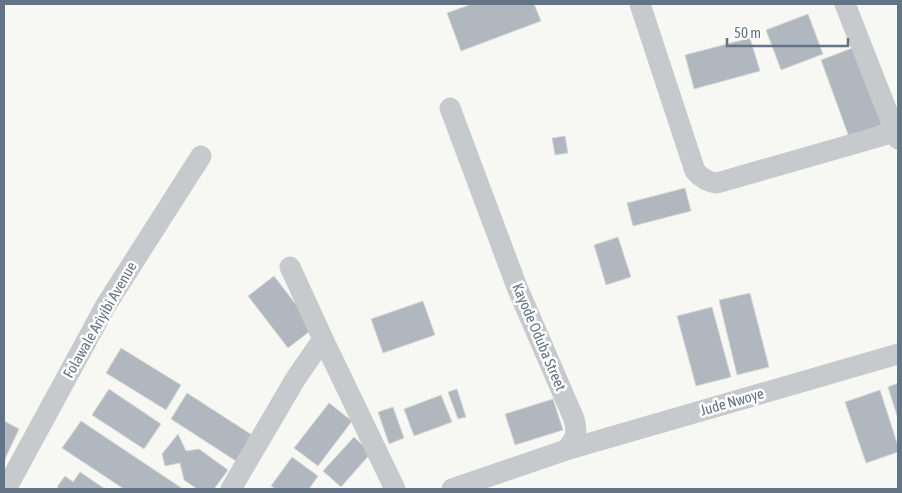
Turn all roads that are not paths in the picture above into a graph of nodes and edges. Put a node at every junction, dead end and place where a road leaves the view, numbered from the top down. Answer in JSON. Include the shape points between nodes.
{"nodes":[{"id":1,"x":640,"y":4,"type":"edge"},
{"id":2,"x":845,"y":4,"type":"edge"},
{"id":3,"x":450,"y":108,"type":"dead end"},
{"id":4,"x":897,"y":135,"type":"edge"},
{"id":5,"x":201,"y":156,"type":"dead end"},
{"id":6,"x":290,"y":267,"type":"dead end"},
{"id":7,"x":323,"y":339,"type":"junction"},
{"id":8,"x":898,"y":354,"type":"edge"},
{"id":9,"x":566,"y":450,"type":"junction"},
{"id":10,"x":6,"y":489,"type":"edge"},
{"id":11,"x":231,"y":489,"type":"edge"},
{"id":12,"x":395,"y":489,"type":"edge"},
{"id":13,"x":452,"y":489,"type":"edge"}],
"edges":[{"from":1,"to":4,"type":"street","via":[[694,171],[701,178],[717,183]]},
{"from":2,"to":4,"type":"street"},
{"from":3,"to":9,"type":"street","name":"Kayode Oduba Street","via":[[517,287],[574,418],[577,432]]},
{"from":5,"to":10,"type":"street","name":"Folawale Ariyibi Avenue","via":[[106,305]]},
{"from":6,"to":7,"type":"street"},
{"from":7,"to":11,"type":"street","via":[[296,378]]},
{"from":7,"to":12,"type":"street"},
{"from":8,"to":9,"type":"street","name":"Jude Nwoye"},
{"from":9,"to":13,"type":"street"}]}
